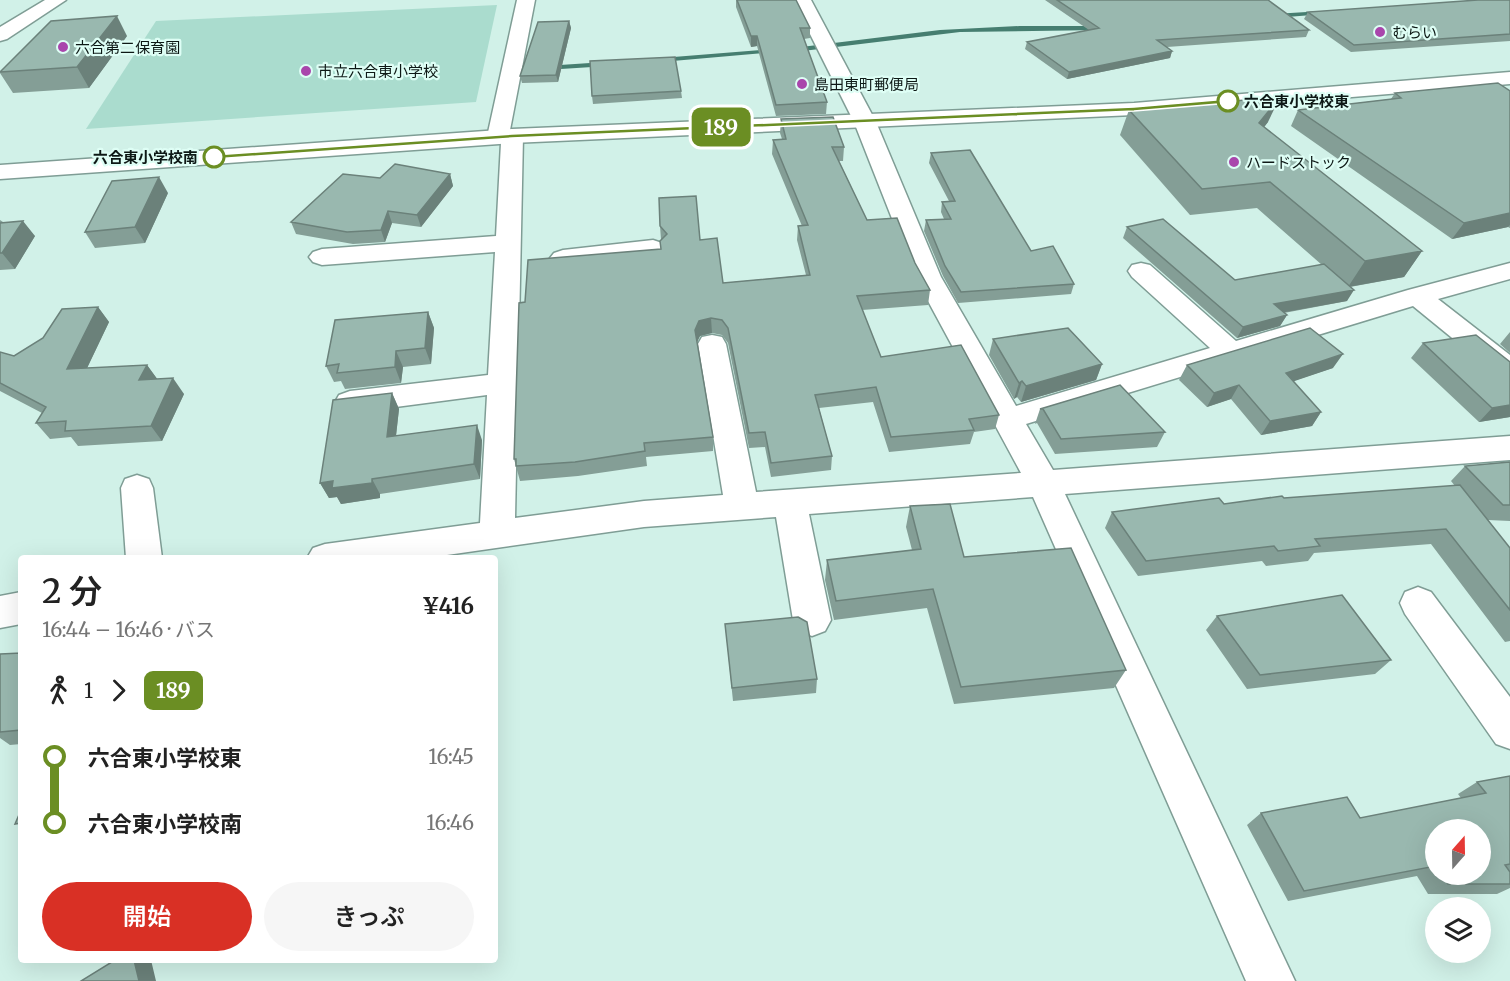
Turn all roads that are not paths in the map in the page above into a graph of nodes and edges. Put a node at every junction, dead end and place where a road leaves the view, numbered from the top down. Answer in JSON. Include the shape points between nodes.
{"nodes":[{"id":1,"x":57,"y":0,"type":"edge"},
{"id":2,"x":526,"y":0,"type":"edge"},
{"id":3,"x":802,"y":0,"type":"edge"},
{"id":4,"x":32,"y":16,"type":"junction"},
{"id":5,"x":0,"y":18,"type":"edge"},
{"id":6,"x":0,"y":35,"type":"edge"},
{"id":7,"x":1510,"y":78,"type":"edge"},
{"id":8,"x":865,"y":122,"type":"junction"},
{"id":9,"x":505,"y":137,"type":"junction"},
{"id":10,"x":0,"y":172,"type":"edge"},
{"id":11,"x":652,"y":248,"type":"edge"},
{"id":12,"x":322,"y":257,"type":"dead end"},
{"id":13,"x":521,"y":258,"type":"junction"},
{"id":14,"x":1510,"y":270,"type":"edge"},
{"id":15,"x":1141,"y":271,"type":"dead end"},
{"id":16,"x":1417,"y":296,"type":"junction"},
{"id":17,"x":712,"y":344,"type":"dead end"},
{"id":18,"x":1231,"y":352,"type":"junction"},
{"id":19,"x":1510,"y":370,"type":"edge"},
{"id":20,"x":503,"y":383,"type":"junction"},
{"id":21,"x":333,"y":404,"type":"edge"},
{"id":22,"x":1008,"y":419,"type":"junction"},
{"id":23,"x":1504,"y":454,"type":"edge"},
{"id":24,"x":1044,"y":484,"type":"junction"},
{"id":25,"x":137,"y":488,"type":"dead end"},
{"id":26,"x":790,"y":503,"type":"junction"},
{"id":27,"x":742,"y":507,"type":"junction"},
{"id":28,"x":497,"y":534,"type":"junction"},
{"id":29,"x":144,"y":555,"type":"edge"},
{"id":30,"x":346,"y":555,"type":"edge"},
{"id":31,"x":1418,"y":603,"type":"dead end"},
{"id":32,"x":18,"y":609,"type":"edge"},
{"id":33,"x":0,"y":612,"type":"edge"},
{"id":34,"x":812,"y":620,"type":"dead end"},
{"id":35,"x":1510,"y":730,"type":"edge"},
{"id":36,"x":1271,"y":981,"type":"edge"}],
"edges":[{"from":1,"to":4,"type":"street"},
{"from":2,"to":9,"type":"street"},
{"from":3,"to":8,"type":"street"},
{"from":4,"to":5,"type":"street"},
{"from":4,"to":6,"type":"street"},
{"from":7,"to":8,"type":"street","via":[[1134,109]]},
{"from":8,"to":9,"type":"street"},
{"from":8,"to":22,"type":"street","via":[[927,277]]},
{"from":9,"to":10,"type":"street"},
{"from":9,"to":13,"type":"street"},
{"from":11,"to":13,"type":"street"},
{"from":12,"to":13,"type":"street"},
{"from":13,"to":20,"type":"street"},
{"from":14,"to":16,"type":"street"},
{"from":15,"to":18,"type":"street"},
{"from":16,"to":18,"type":"street"},
{"from":16,"to":19,"type":"street"},
{"from":17,"to":27,"type":"street"},
{"from":18,"to":22,"type":"street"},
{"from":20,"to":21,"type":"street"},
{"from":20,"to":28,"type":"street"},
{"from":22,"to":24,"type":"street"},
{"from":23,"to":24,"type":"street"},
{"from":24,"to":26,"type":"street"},
{"from":24,"to":36,"type":"street"},
{"from":25,"to":29,"type":"street"},
{"from":26,"to":27,"type":"street"},
{"from":26,"to":34,"type":"street"},
{"from":27,"to":28,"type":"street","via":[[644,514]]},
{"from":28,"to":30,"type":"street"},
{"from":31,"to":35,"type":"street"},
{"from":32,"to":33,"type":"street"}]}
